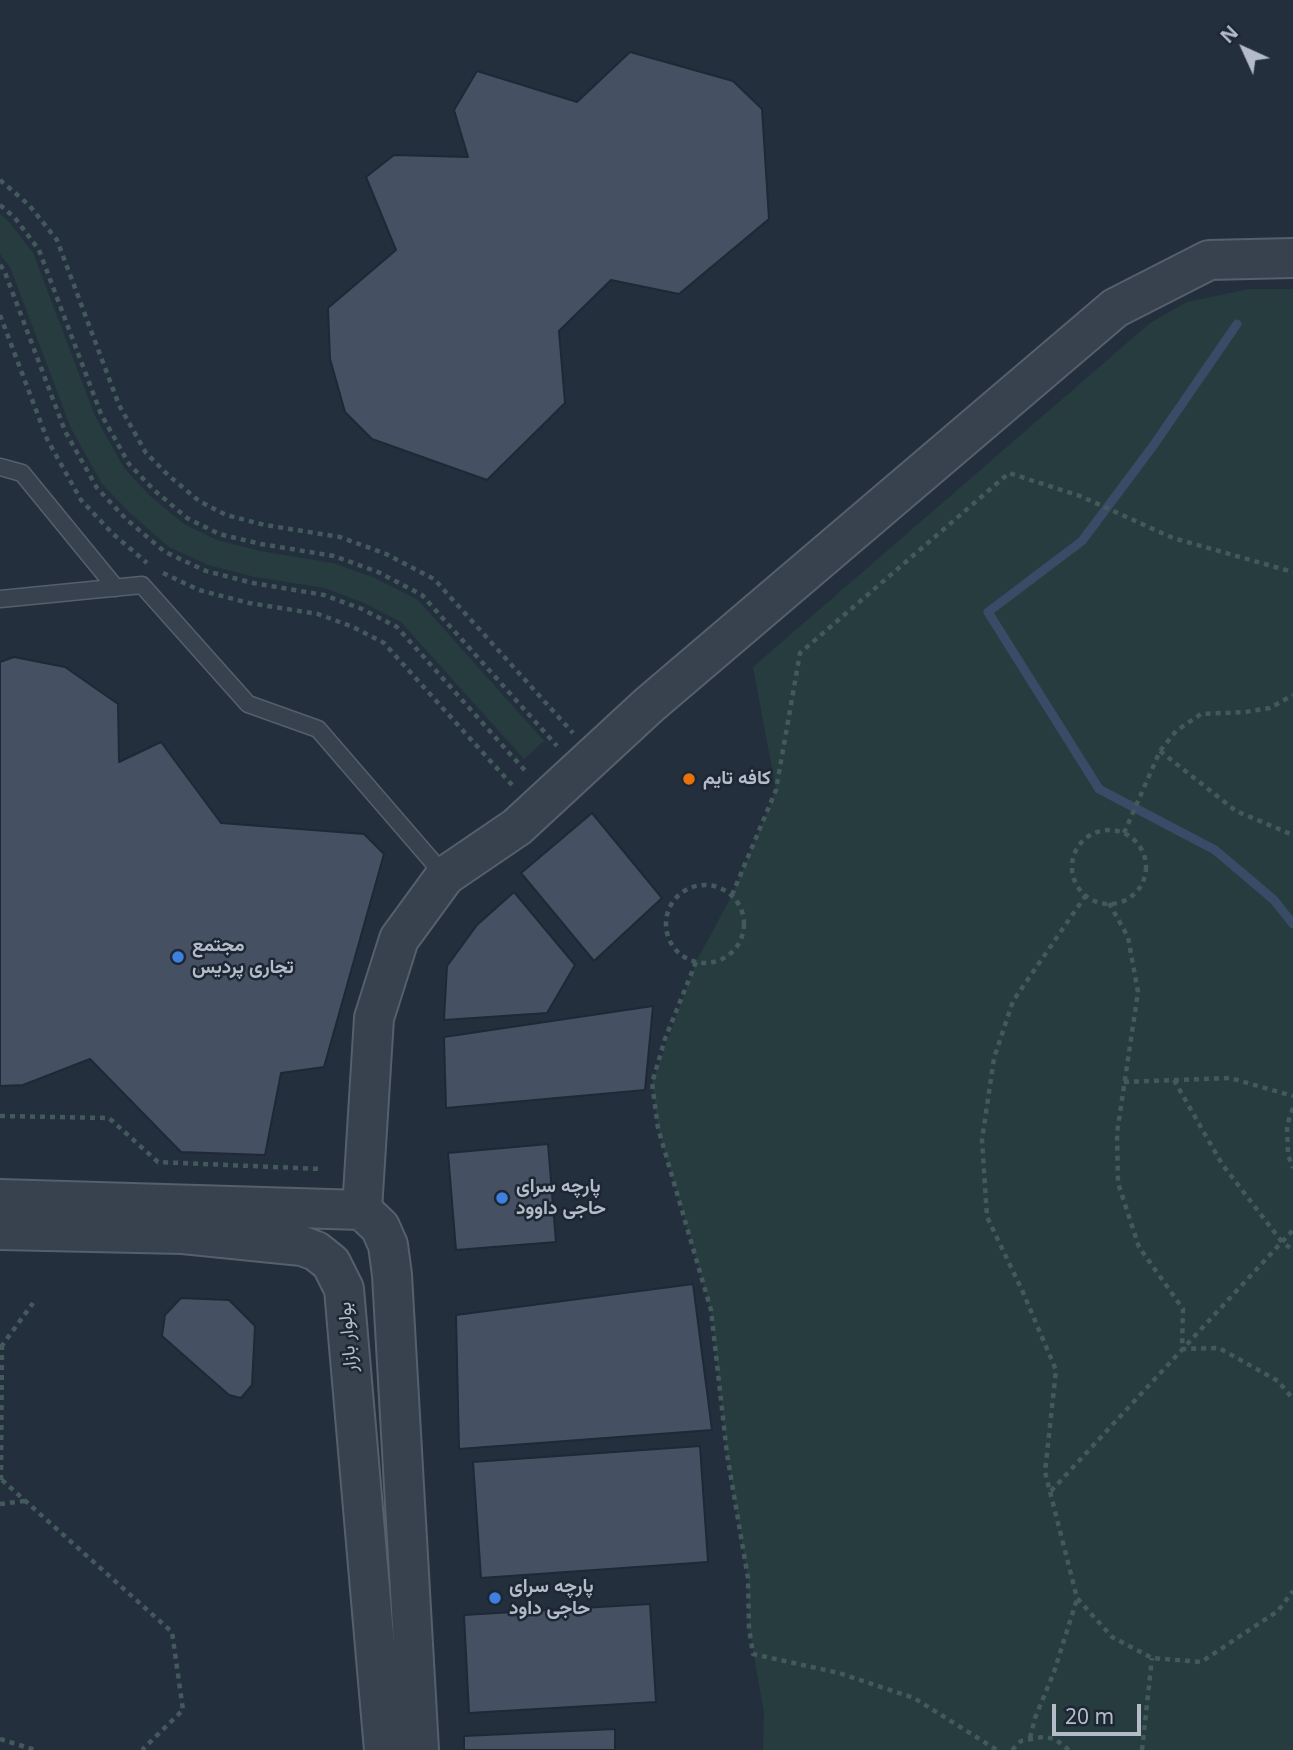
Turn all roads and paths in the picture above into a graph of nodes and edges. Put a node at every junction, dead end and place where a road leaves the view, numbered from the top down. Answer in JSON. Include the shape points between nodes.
{"nodes":[{"id":1,"x":0,"y":180,"type":"edge"},
{"id":2,"x":0,"y":205,"type":"edge"},
{"id":3,"x":1293,"y":258,"type":"edge"},
{"id":4,"x":0,"y":265,"type":"edge"},
{"id":5,"x":0,"y":315,"type":"edge"},
{"id":6,"x":0,"y":467,"type":"edge"},
{"id":7,"x":1293,"y":572,"type":"edge"},
{"id":8,"x":116,"y":588,"type":"junction"},
{"id":9,"x":0,"y":599,"type":"edge"},
{"id":10,"x":1293,"y":695,"type":"edge"},
{"id":11,"x":578,"y":739,"type":"dead end"},
{"id":12,"x":1160,"y":751,"type":"junction"},
{"id":13,"x":562,"y":752,"type":"dead end"},
{"id":14,"x":531,"y":777,"type":"dead end"},
{"id":15,"x":516,"y":790,"type":"dead end"},
{"id":16,"x":1124,"y":833,"type":"junction"},
{"id":17,"x":1293,"y":835,"type":"edge"},
{"id":18,"x":445,"y":876,"type":"junction"},
{"id":19,"x":732,"y":895,"type":"junction"},
{"id":20,"x":1086,"y":895,"type":"junction"},
{"id":21,"x":1109,"y":903,"type":"junction"},
{"id":22,"x":696,"y":962,"type":"junction"},
{"id":23,"x":1174,"y":1080,"type":"junction"},
{"id":24,"x":1124,"y":1082,"type":"junction"},
{"id":25,"x":1293,"y":1096,"type":"edge"},
{"id":26,"x":1293,"y":1108,"type":"edge"},
{"id":27,"x":0,"y":1116,"type":"edge"},
{"id":28,"x":1293,"y":1168,"type":"edge"},
{"id":29,"x":321,"y":1169,"type":"dead end"},
{"id":30,"x":0,"y":1199,"type":"edge"},
{"id":31,"x":362,"y":1210,"type":"junction"},
{"id":32,"x":0,"y":1230,"type":"edge"},
{"id":33,"x":1293,"y":1230,"type":"edge"},
{"id":34,"x":1282,"y":1242,"type":"junction"},
{"id":35,"x":1293,"y":1250,"type":"edge"},
{"id":36,"x":33,"y":1303,"type":"dead end"},
{"id":37,"x":1,"y":1346,"type":"edge"},
{"id":38,"x":1182,"y":1349,"type":"junction"},
{"id":39,"x":1293,"y":1399,"type":"edge"},
{"id":40,"x":1,"y":1480,"type":"edge"},
{"id":41,"x":1051,"y":1492,"type":"junction"},
{"id":42,"x":25,"y":1501,"type":"junction"},
{"id":43,"x":0,"y":1504,"type":"edge"},
{"id":44,"x":1293,"y":1591,"type":"edge"},
{"id":45,"x":1077,"y":1598,"type":"junction"},
{"id":46,"x":1152,"y":1658,"type":"junction"},
{"id":47,"x":1030,"y":1738,"type":"junction"},
{"id":48,"x":0,"y":1739,"type":"edge"},
{"id":49,"x":35,"y":1750,"type":"edge"},
{"id":50,"x":142,"y":1750,"type":"edge"},
{"id":51,"x":384,"y":1750,"type":"edge"},
{"id":52,"x":419,"y":1750,"type":"edge"},
{"id":53,"x":998,"y":1750,"type":"edge"},
{"id":54,"x":1012,"y":1750,"type":"edge"},
{"id":55,"x":1069,"y":1750,"type":"edge"},
{"id":56,"x":1142,"y":1750,"type":"edge"}],
"edges":[{"from":1,"to":11,"type":"path","via":[[29,205],[57,240],[120,405],[146,453],[167,475],[199,502],[226,515],[340,537],[434,579]]},
{"from":2,"to":13,"type":"path","via":[[39,250],[101,414],[129,464],[154,490],[187,519],[219,534],[334,556],[422,595]]},
{"from":3,"to":18,"type":"street","via":[[1209,260],[1115,308],[649,705],[517,827]]},
{"from":4,"to":14,"type":"path","via":[[65,430],[97,488],[126,519],[165,552],[206,571],[324,595],[397,627]]},
{"from":5,"to":15,"type":"path","via":[[47,439],[81,500],[112,533],[155,569],[199,590],[318,614],[384,643]]},
{"from":6,"to":8,"type":"lane","via":[[22,472]]},
{"from":7,"to":19,"type":"path","via":[[1173,538],[1080,496],[1009,473],[800,653],[776,790]]},
{"from":8,"to":9,"type":"lane"},
{"from":8,"to":18,"type":"lane","via":[[142,585],[248,704],[318,729]]},
{"from":10,"to":12,"type":"path","via":[[1270,708],[1201,714],[1176,731]]},
{"from":12,"to":16,"type":"path"},
{"from":12,"to":17,"type":"path","via":[[1236,811]]},
{"from":16,"to":20,"type":"path","via":[[1113,830],[1090,835],[1075,853],[1073,876]]},
{"from":16,"to":21,"type":"path","via":[[1142,850],[1145,874],[1132,895]]},
{"from":18,"to":31,"type":"street","via":[[399,939],[374,1018]]},
{"from":19,"to":22,"type":"path","via":[[744,917],[740,942],[721,960]]},
{"from":19,"to":22,"type":"path","via":[[721,888],[695,886],[673,901],[665,926],[668,939],[675,950]]},
{"from":20,"to":21,"type":"path"},
{"from":20,"to":41,"type":"path","via":[[1013,1001],[994,1058],[982,1140],[987,1217],[1056,1370],[1045,1472]]},
{"from":21,"to":24,"type":"path","via":[[1128,937],[1138,992]]},
{"from":22,"to":53,"type":"path","via":[[652,1083],[658,1128],[711,1310],[727,1454],[748,1578],[753,1654],[914,1698]]},
{"from":23,"to":24,"type":"path"},
{"from":23,"to":25,"type":"path","via":[[1230,1078]]},
{"from":23,"to":34,"type":"path","via":[[1222,1164]]},
{"from":24,"to":38,"type":"path","via":[[1117,1133],[1118,1183],[1139,1247],[1184,1309]]},
{"from":26,"to":28,"type":"path","via":[[1287,1125]]},
{"from":27,"to":29,"type":"path","via":[[109,1118],[158,1162]]},
{"from":30,"to":31,"type":"street"},
{"from":31,"to":52,"type":"street","via":[[380,1227],[392,1275]]},
{"from":32,"to":51,"type":"street","name":"بولوار بازار","via":[[183,1234],[302,1246],[331,1263],[344,1289]]},
{"from":33,"to":34,"type":"path"},
{"from":34,"to":35,"type":"path"},
{"from":34,"to":38,"type":"path"},
{"from":36,"to":37,"type":"path"},
{"from":37,"to":40,"type":"path"},
{"from":38,"to":39,"type":"path","via":[[1219,1348],[1278,1381]]},
{"from":38,"to":41,"type":"path"},
{"from":40,"to":42,"type":"path"},
{"from":41,"to":45,"type":"path"},
{"from":42,"to":43,"type":"path"},
{"from":42,"to":50,"type":"path","via":[[172,1632],[183,1710]]},
{"from":44,"to":46,"type":"path","via":[[1278,1611],[1201,1662]]},
{"from":45,"to":46,"type":"path","via":[[1112,1637]]},
{"from":45,"to":47,"type":"path"},
{"from":46,"to":56,"type":"path"},
{"from":47,"to":54,"type":"path"},
{"from":47,"to":55,"type":"path","via":[[1055,1740]]},
{"from":48,"to":49,"type":"path"}]}
